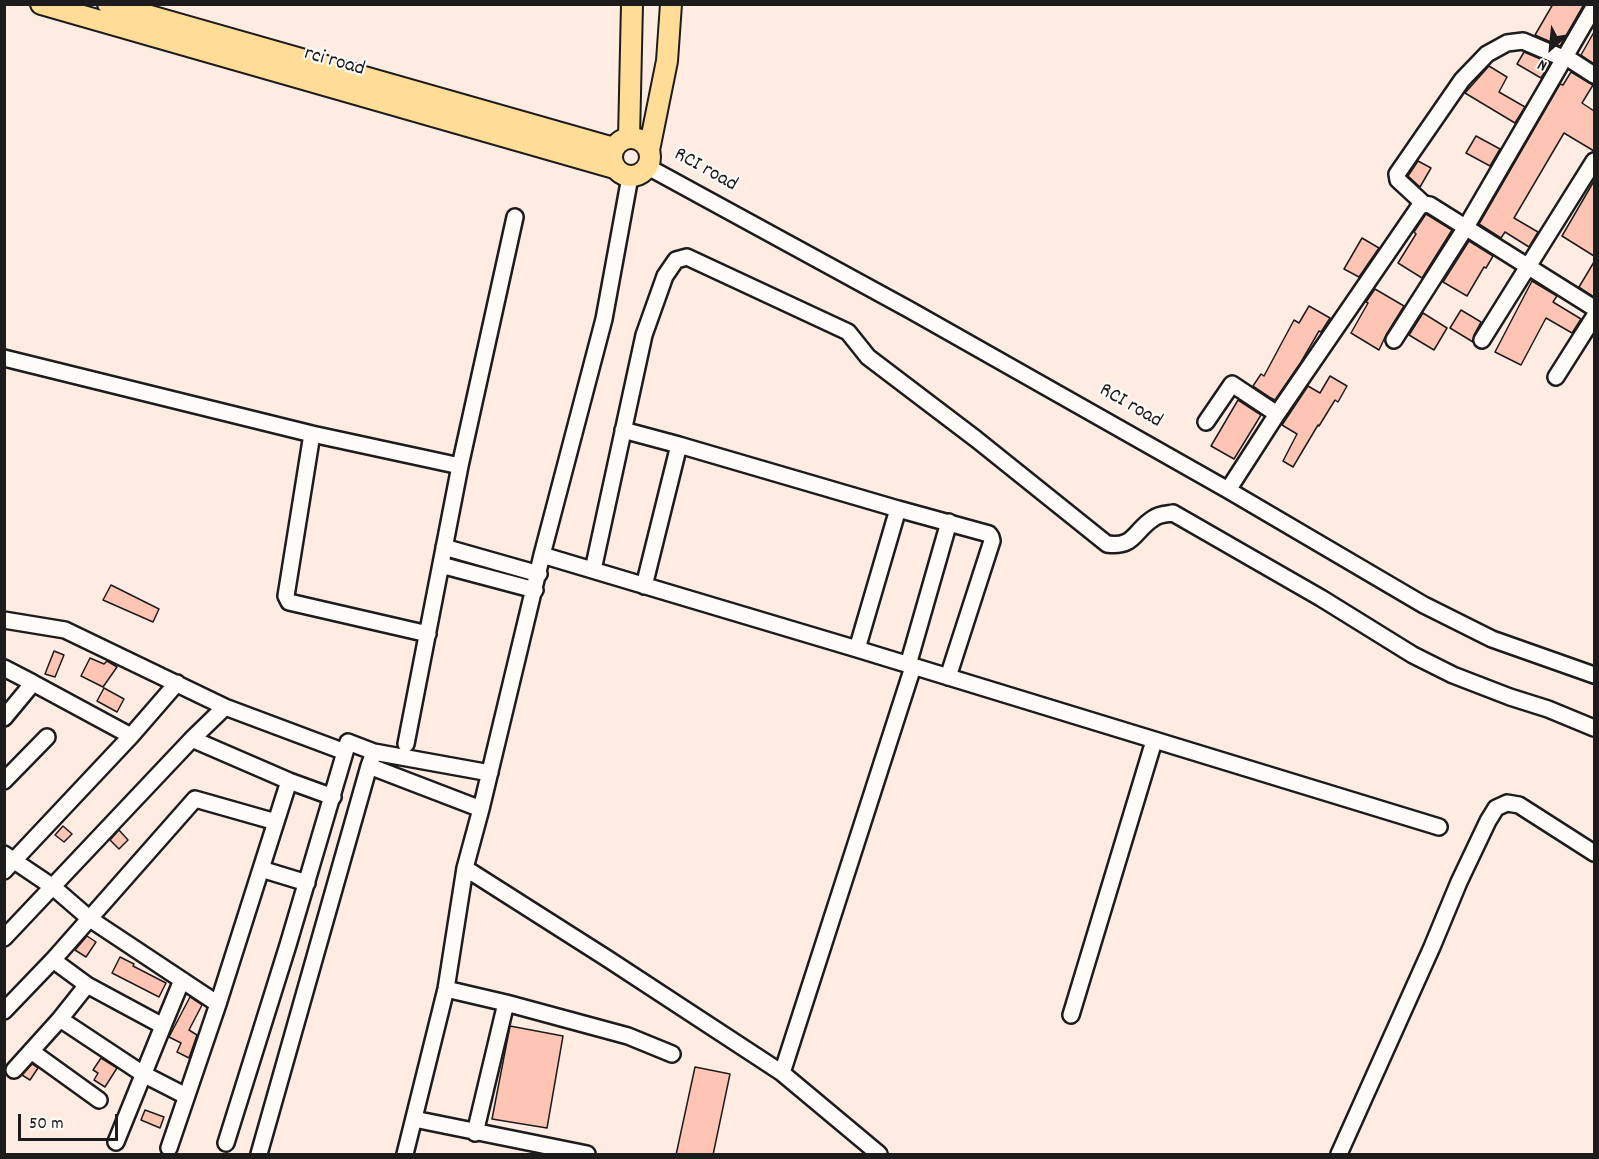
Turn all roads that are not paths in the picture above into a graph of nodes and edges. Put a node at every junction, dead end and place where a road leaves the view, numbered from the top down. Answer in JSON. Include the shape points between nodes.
{"nodes":[{"id":1,"x":41,"y":4,"type":"edge"},
{"id":2,"x":108,"y":4,"type":"edge"},
{"id":3,"x":633,"y":4,"type":"edge"},
{"id":4,"x":671,"y":4,"type":"edge"},
{"id":5,"x":1594,"y":7,"type":"edge"},
{"id":6,"x":1565,"y":58,"type":"junction"},
{"id":7,"x":1594,"y":75,"type":"edge"},
{"id":8,"x":621,"y":143,"type":"junction"},
{"id":9,"x":648,"y":158,"type":"junction"},
{"id":10,"x":1594,"y":161,"type":"edge"},
{"id":11,"x":622,"y":172,"type":"junction"},
{"id":12,"x":1424,"y":204,"type":"junction"},
{"id":13,"x":515,"y":217,"type":"dead end"},
{"id":14,"x":1466,"y":227,"type":"junction"},
{"id":15,"x":1528,"y":266,"type":"junction"},
{"id":16,"x":1594,"y":308,"type":"edge"},
{"id":17,"x":1594,"y":317,"type":"edge"},
{"id":18,"x":1394,"y":340,"type":"dead end"},
{"id":19,"x":1482,"y":340,"type":"dead end"},
{"id":20,"x":4,"y":358,"type":"edge"},
{"id":21,"x":1556,"y":376,"type":"dead end"},
{"id":22,"x":1277,"y":414,"type":"junction"},
{"id":23,"x":1206,"y":422,"type":"dead end"},
{"id":24,"x":623,"y":430,"type":"junction"},
{"id":25,"x":312,"y":434,"type":"junction"},
{"id":26,"x":679,"y":445,"type":"junction"},
{"id":27,"x":460,"y":466,"type":"junction"},
{"id":28,"x":1228,"y":490,"type":"junction"},
{"id":29,"x":898,"y":509,"type":"junction"},
{"id":30,"x":949,"y":522,"type":"junction"},
{"id":31,"x":444,"y":547,"type":"junction"},
{"id":32,"x":542,"y":555,"type":"junction"},
{"id":33,"x":441,"y":566,"type":"junction"},
{"id":34,"x":593,"y":570,"type":"junction"},
{"id":35,"x":539,"y":574,"type":"junction"},
{"id":36,"x":644,"y":586,"type":"junction"},
{"id":37,"x":535,"y":590,"type":"junction"},
{"id":38,"x":4,"y":620,"type":"edge"},
{"id":39,"x":428,"y":634,"type":"junction"},
{"id":40,"x":856,"y":649,"type":"junction"},
{"id":41,"x":911,"y":666,"type":"junction"},
{"id":42,"x":4,"y":668,"type":"edge"},
{"id":43,"x":1594,"y":675,"type":"edge"},
{"id":44,"x":948,"y":677,"type":"junction"},
{"id":45,"x":33,"y":683,"type":"junction"},
{"id":46,"x":177,"y":683,"type":"junction"},
{"id":47,"x":225,"y":706,"type":"junction"},
{"id":48,"x":4,"y":718,"type":"edge"},
{"id":49,"x":1594,"y":728,"type":"edge"},
{"id":50,"x":131,"y":736,"type":"junction"},
{"id":51,"x":47,"y":737,"type":"dead end"},
{"id":52,"x":192,"y":739,"type":"junction"},
{"id":53,"x":1154,"y":741,"type":"junction"},
{"id":54,"x":406,"y":744,"type":"dead end"},
{"id":55,"x":345,"y":752,"type":"junction"},
{"id":56,"x":371,"y":759,"type":"junction"},
{"id":57,"x":490,"y":773,"type":"junction"},
{"id":58,"x":4,"y":781,"type":"edge"},
{"id":59,"x":289,"y":781,"type":"junction"},
{"id":60,"x":333,"y":797,"type":"junction"},
{"id":61,"x":481,"y":809,"type":"junction"},
{"id":62,"x":276,"y":822,"type":"junction"},
{"id":63,"x":1439,"y":827,"type":"dead end"},
{"id":64,"x":1594,"y":854,"type":"edge"},
{"id":65,"x":8,"y":862,"type":"edge"},
{"id":66,"x":261,"y":868,"type":"junction"},
{"id":67,"x":465,"y":868,"type":"junction"},
{"id":68,"x":307,"y":883,"type":"junction"},
{"id":69,"x":53,"y":887,"type":"junction"},
{"id":70,"x":90,"y":919,"type":"junction"},
{"id":71,"x":4,"y":939,"type":"edge"},
{"id":72,"x":53,"y":960,"type":"junction"},
{"id":73,"x":182,"y":980,"type":"junction"},
{"id":74,"x":87,"y":985,"type":"junction"},
{"id":75,"x":446,"y":989,"type":"junction"},
{"id":76,"x":506,"y":1003,"type":"junction"},
{"id":77,"x":218,"y":1004,"type":"junction"},
{"id":78,"x":4,"y":1011,"type":"edge"},
{"id":79,"x":1071,"y":1015,"type":"dead end"},
{"id":80,"x":60,"y":1019,"type":"junction"},
{"id":81,"x":163,"y":1026,"type":"junction"},
{"id":82,"x":31,"y":1051,"type":"junction"},
{"id":83,"x":672,"y":1054,"type":"dead end"},
{"id":84,"x":14,"y":1070,"type":"dead end"},
{"id":85,"x":143,"y":1074,"type":"junction"},
{"id":86,"x":782,"y":1074,"type":"junction"},
{"id":87,"x":186,"y":1096,"type":"junction"},
{"id":88,"x":99,"y":1100,"type":"dead end"},
{"id":89,"x":414,"y":1119,"type":"junction"},
{"id":90,"x":475,"y":1133,"type":"junction"},
{"id":91,"x":116,"y":1142,"type":"dead end"},
{"id":92,"x":226,"y":1143,"type":"dead end"},
{"id":93,"x":169,"y":1148,"type":"dead end"},
{"id":94,"x":260,"y":1155,"type":"edge"},
{"id":95,"x":405,"y":1155,"type":"edge"},
{"id":96,"x":587,"y":1155,"type":"edge"},
{"id":97,"x":879,"y":1155,"type":"edge"},
{"id":98,"x":1338,"y":1155,"type":"edge"}],
"edges":[{"from":1,"to":11,"type":"main road","name":"rci road"},
{"from":2,"to":8,"type":"main road","name":"RCI road"},
{"from":3,"to":8,"type":"main road"},
{"from":4,"to":9,"type":"main road","via":[[668,61]]},
{"from":5,"to":6,"type":"street"},
{"from":6,"to":7,"type":"street"},
{"from":6,"to":12,"type":"street","via":[[1523,41],[1507,44],[1481,60],[1462,80],[1397,174],[1398,180]]},
{"from":6,"to":14,"type":"street"},
{"from":8,"to":9,"type":"main road","via":[[641,141]]},
{"from":8,"to":11,"type":"main road","via":[[611,155]]},
{"from":9,"to":11,"type":"main road","via":[[642,173]]},
{"from":9,"to":28,"type":"street","name":"RCI road"},
{"from":10,"to":15,"type":"street"},
{"from":11,"to":32,"type":"street","via":[[604,319]]},
{"from":12,"to":14,"type":"street"},
{"from":12,"to":22,"type":"street"},
{"from":13,"to":27,"type":"street"},
{"from":14,"to":15,"type":"street"},
{"from":14,"to":18,"type":"street"},
{"from":15,"to":16,"type":"street"},
{"from":15,"to":19,"type":"street"},
{"from":17,"to":21,"type":"street"},
{"from":20,"to":25,"type":"street"},
{"from":22,"to":23,"type":"street","via":[[1232,384]]},
{"from":22,"to":28,"type":"street"},
{"from":24,"to":26,"type":"street"},
{"from":24,"to":34,"type":"street"},
{"from":24,"to":49,"type":"street","via":[[644,335],[665,276],[676,260],[687,257],[848,332],[868,357],[1107,544],[1128,543],[1155,516],[1173,513],[1433,665]]},
{"from":25,"to":27,"type":"street"},
{"from":25,"to":39,"type":"street","via":[[286,596],[289,602]]},
{"from":26,"to":29,"type":"street"},
{"from":26,"to":36,"type":"street"},
{"from":27,"to":31,"type":"street"},
{"from":28,"to":43,"type":"street","name":"RCI road","via":[[1424,605],[1482,634]]},
{"from":29,"to":30,"type":"street"},
{"from":29,"to":40,"type":"street"},
{"from":30,"to":41,"type":"street"},
{"from":30,"to":44,"type":"street","via":[[989,534],[992,541]]},
{"from":31,"to":33,"type":"street"},
{"from":31,"to":35,"type":"street"},
{"from":32,"to":34,"type":"street"},
{"from":32,"to":35,"type":"street"},
{"from":33,"to":37,"type":"street"},
{"from":33,"to":39,"type":"street"},
{"from":34,"to":36,"type":"street"},
{"from":35,"to":37,"type":"street"},
{"from":36,"to":40,"type":"street"},
{"from":37,"to":57,"type":"street"},
{"from":38,"to":46,"type":"street","via":[[65,630]]},
{"from":39,"to":54,"type":"street"},
{"from":40,"to":41,"type":"street"},
{"from":41,"to":44,"type":"street"},
{"from":41,"to":86,"type":"street"},
{"from":42,"to":45,"type":"street"},
{"from":44,"to":53,"type":"street"},
{"from":45,"to":48,"type":"street"},
{"from":45,"to":50,"type":"street"},
{"from":46,"to":47,"type":"street"},
{"from":46,"to":50,"type":"street"},
{"from":47,"to":52,"type":"street"},
{"from":47,"to":55,"type":"street"},
{"from":50,"to":65,"type":"street"},
{"from":51,"to":58,"type":"street"},
{"from":52,"to":59,"type":"street"},
{"from":52,"to":69,"type":"street"},
{"from":53,"to":63,"type":"street"},
{"from":53,"to":79,"type":"street"},
{"from":55,"to":56,"type":"street","via":[[348,742]]},
{"from":55,"to":60,"type":"street"},
{"from":56,"to":57,"type":"street"},
{"from":56,"to":61,"type":"street"},
{"from":56,"to":94,"type":"street"},
{"from":57,"to":61,"type":"street"},
{"from":59,"to":60,"type":"street"},
{"from":59,"to":62,"type":"street"},
{"from":60,"to":68,"type":"street"},
{"from":61,"to":67,"type":"street"},
{"from":62,"to":66,"type":"street"},
{"from":62,"to":70,"type":"street","via":[[195,799]]},
{"from":64,"to":98,"type":"street","via":[[1519,805],[1507,803],[1496,808],[1459,882]]},
{"from":65,"to":69,"type":"street"},
{"from":66,"to":68,"type":"street"},
{"from":66,"to":77,"type":"street"},
{"from":67,"to":75,"type":"street"},
{"from":67,"to":86,"type":"street"},
{"from":68,"to":92,"type":"street"},
{"from":69,"to":70,"type":"street"},
{"from":69,"to":71,"type":"street"},
{"from":70,"to":72,"type":"street"},
{"from":70,"to":73,"type":"street"},
{"from":72,"to":74,"type":"street"},
{"from":72,"to":78,"type":"street"},
{"from":73,"to":77,"type":"street"},
{"from":73,"to":81,"type":"street"},
{"from":74,"to":80,"type":"street"},
{"from":74,"to":81,"type":"street"},
{"from":75,"to":76,"type":"street"},
{"from":75,"to":89,"type":"street"},
{"from":76,"to":83,"type":"street","via":[[628,1036]]},
{"from":76,"to":90,"type":"street"},
{"from":77,"to":87,"type":"street"},
{"from":80,"to":82,"type":"street"},
{"from":80,"to":85,"type":"street"},
{"from":81,"to":85,"type":"street"},
{"from":82,"to":84,"type":"street"},
{"from":82,"to":88,"type":"street"},
{"from":85,"to":87,"type":"street"},
{"from":85,"to":91,"type":"street"},
{"from":86,"to":97,"type":"street"},
{"from":87,"to":93,"type":"street"},
{"from":89,"to":90,"type":"street"},
{"from":89,"to":95,"type":"street"},
{"from":90,"to":96,"type":"street"}]}
